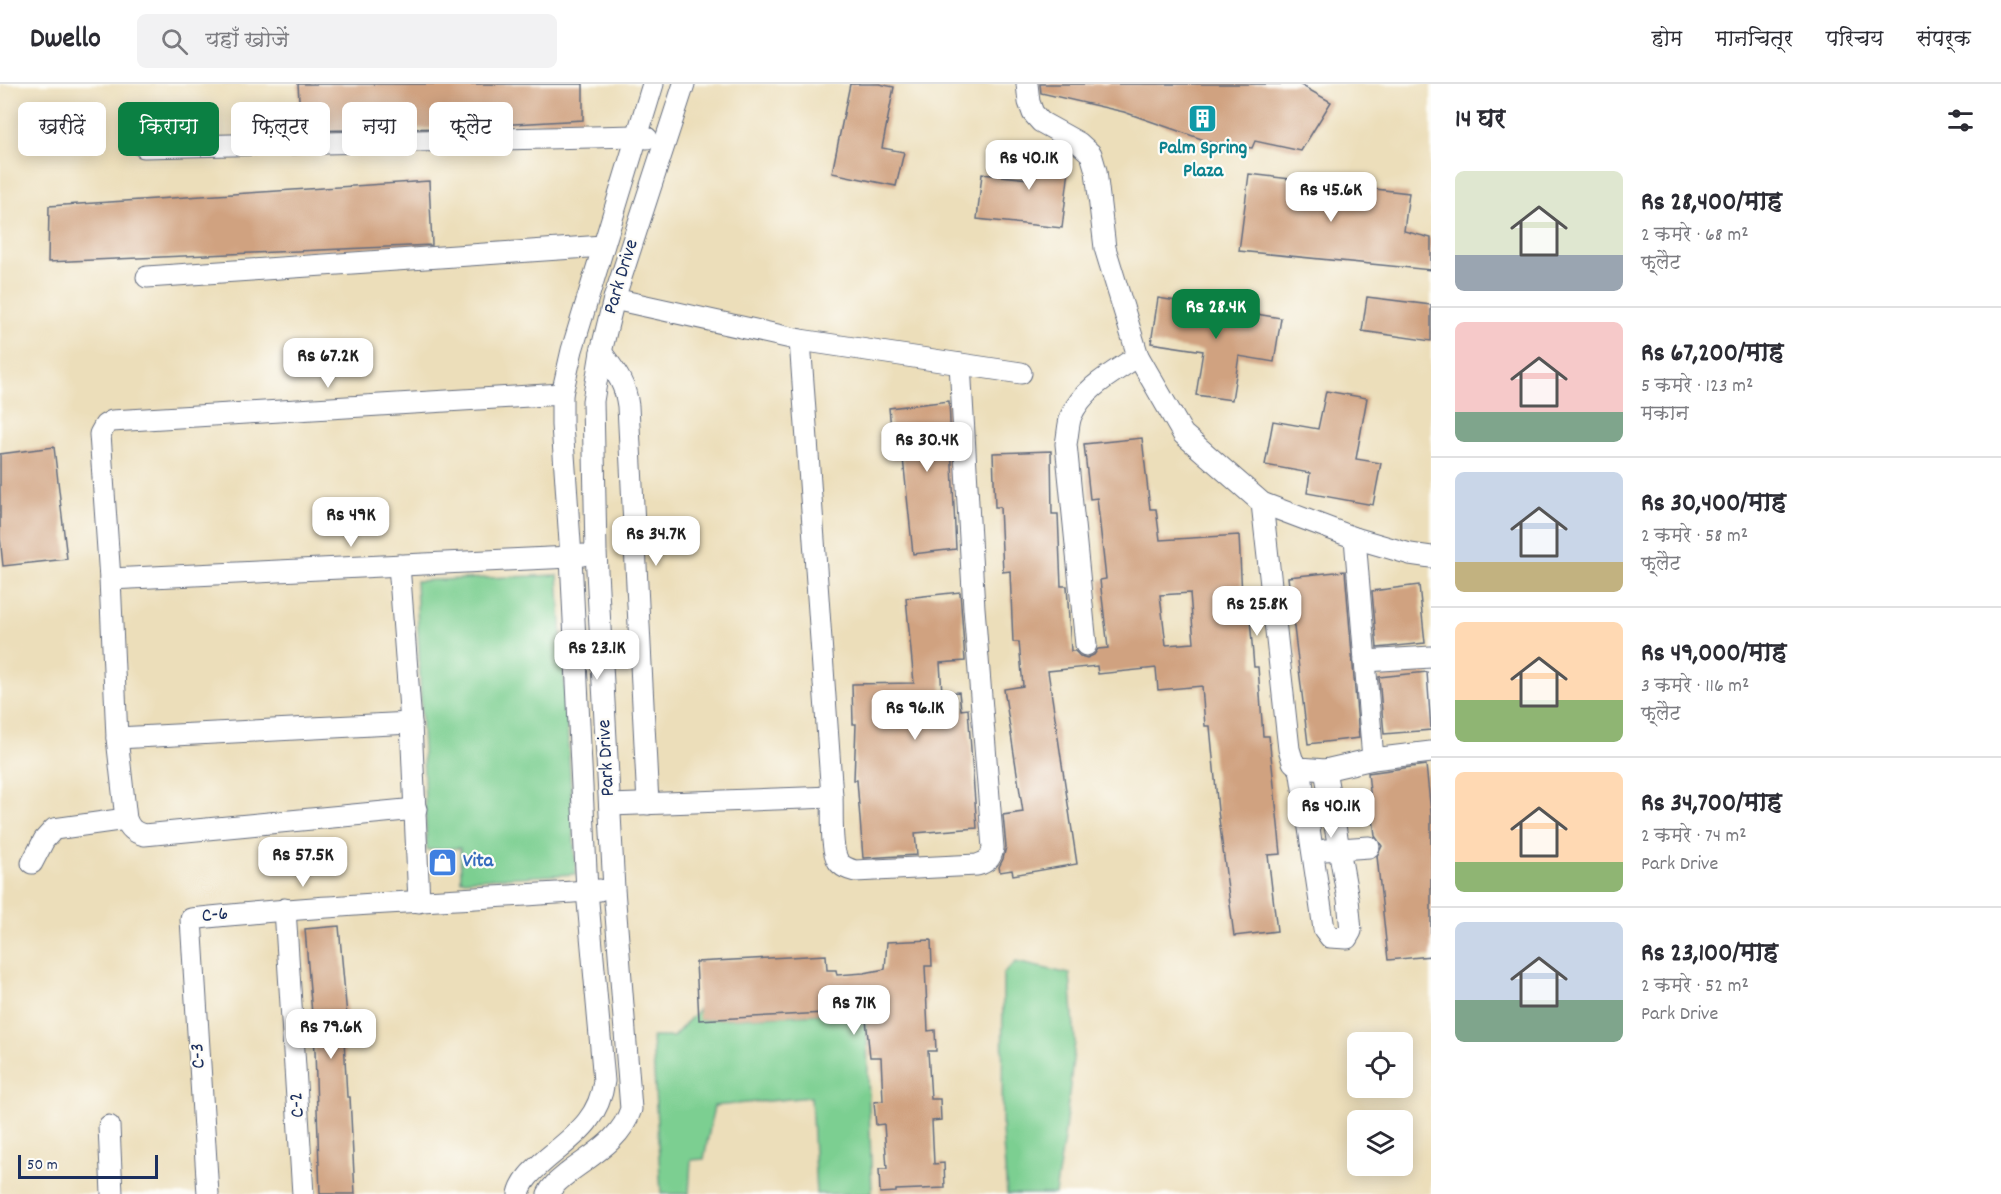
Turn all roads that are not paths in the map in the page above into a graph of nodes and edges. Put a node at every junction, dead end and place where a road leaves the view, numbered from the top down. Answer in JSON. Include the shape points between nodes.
{"nodes":[{"id":1,"x":653,"y":84,"type":"edge"},
{"id":2,"x":684,"y":84,"type":"edge"},
{"id":3,"x":1027,"y":84,"type":"edge"},
{"id":4,"x":636,"y":136,"type":"junction"},
{"id":5,"x":666,"y":140,"type":"junction"},
{"id":6,"x":219,"y":145,"type":"edge"},
{"id":7,"x":603,"y":246,"type":"junction"},
{"id":8,"x":147,"y":277,"type":"dead end"},
{"id":9,"x":614,"y":299,"type":"junction"},
{"id":10,"x":800,"y":340,"type":"junction"},
{"id":11,"x":600,"y":352,"type":"junction"},
{"id":12,"x":1138,"y":356,"type":"junction"},
{"id":13,"x":960,"y":363,"type":"junction"},
{"id":14,"x":1021,"y":373,"type":"dead end"},
{"id":15,"x":562,"y":394,"type":"junction"},
{"id":16,"x":1262,"y":503,"type":"junction"},
{"id":17,"x":1355,"y":538,"type":"junction"},
{"id":18,"x":596,"y":552,"type":"junction"},
{"id":19,"x":571,"y":557,"type":"junction"},
{"id":20,"x":1431,"y":557,"type":"edge"},
{"id":21,"x":399,"y":565,"type":"junction"},
{"id":22,"x":110,"y":579,"type":"junction"},
{"id":23,"x":1086,"y":645,"type":"dead end"},
{"id":24,"x":1431,"y":657,"type":"edge"},
{"id":25,"x":1365,"y":661,"type":"junction"},
{"id":26,"x":411,"y":723,"type":"junction"},
{"id":27,"x":117,"y":738,"type":"junction"},
{"id":28,"x":1431,"y":752,"type":"edge"},
{"id":29,"x":1373,"y":759,"type":"junction"},
{"id":30,"x":1300,"y":768,"type":"junction"},
{"id":31,"x":1325,"y":770,"type":"junction"},
{"id":32,"x":832,"y":797,"type":"junction"},
{"id":33,"x":648,"y":804,"type":"junction"},
{"id":34,"x":610,"y":805,"type":"junction"},
{"id":35,"x":416,"y":809,"type":"junction"},
{"id":36,"x":126,"y":819,"type":"junction"},
{"id":37,"x":1369,"y":847,"type":"dead end"},
{"id":38,"x":1339,"y":849,"type":"junction"},
{"id":39,"x":1313,"y":850,"type":"junction"},
{"id":40,"x":32,"y":863,"type":"dead end"},
{"id":41,"x":614,"y":889,"type":"junction"},
{"id":42,"x":587,"y":891,"type":"junction"},
{"id":43,"x":1348,"y":899,"type":"junction"},
{"id":44,"x":419,"y":902,"type":"junction"},
{"id":45,"x":1321,"y":905,"type":"junction"},
{"id":46,"x":285,"y":909,"type":"junction"},
{"id":47,"x":191,"y":919,"type":"joint"},
{"id":48,"x":109,"y":1126,"type":"dead end"},
{"id":49,"x":112,"y":1194,"type":"edge"},
{"id":50,"x":207,"y":1194,"type":"edge"},
{"id":51,"x":303,"y":1194,"type":"edge"},
{"id":52,"x":519,"y":1194,"type":"edge"},
{"id":53,"x":549,"y":1194,"type":"edge"}],
"edges":[{"from":1,"to":4,"type":"street","name":"Park Drive"},
{"from":2,"to":5,"type":"street","name":"Park Drive"},
{"from":3,"to":12,"type":"street","via":[[1029,102],[1041,122],[1091,154],[1106,248]]},
{"from":4,"to":5,"type":"street"},
{"from":4,"to":6,"type":"street"},
{"from":4,"to":7,"type":"street","name":"Park Drive"},
{"from":5,"to":9,"type":"street","name":"Park Drive"},
{"from":7,"to":8,"type":"street"},
{"from":7,"to":15,"type":"street","name":"Park Drive"},
{"from":9,"to":10,"type":"street"},
{"from":9,"to":11,"type":"street","name":"Park Drive"},
{"from":10,"to":13,"type":"street"},
{"from":10,"to":32,"type":"street"},
{"from":11,"to":18,"type":"street","name":"Park Drive","via":[[593,401]]},
{"from":11,"to":33,"type":"street","via":[[621,378],[628,406]]},
{"from":12,"to":16,"type":"street","via":[[1184,434]]},
{"from":12,"to":23,"type":"street","via":[[1082,398],[1071,417],[1066,444]]},
{"from":13,"to":14,"type":"street"},
{"from":13,"to":32,"type":"street","via":[[992,855],[987,862],[977,865],[855,871],[845,868],[835,852]]},
{"from":15,"to":19,"type":"street","name":"Park Drive"},
{"from":15,"to":22,"type":"street","via":[[112,421],[100,434]]},
{"from":16,"to":17,"type":"street"},
{"from":16,"to":30,"type":"street","via":[[1289,750]]},
{"from":17,"to":20,"type":"street"},
{"from":17,"to":25,"type":"street"},
{"from":18,"to":19,"type":"street"},
{"from":18,"to":34,"type":"street","name":"Park Drive"},
{"from":19,"to":21,"type":"street"},
{"from":19,"to":42,"type":"street","name":"Park Drive"},
{"from":21,"to":22,"type":"street"},
{"from":21,"to":26,"type":"street"},
{"from":22,"to":27,"type":"street"},
{"from":24,"to":25,"type":"street"},
{"from":25,"to":29,"type":"street"},
{"from":26,"to":27,"type":"street"},
{"from":26,"to":35,"type":"street"},
{"from":27,"to":36,"type":"street"},
{"from":28,"to":29,"type":"street"},
{"from":29,"to":31,"type":"street"},
{"from":30,"to":31,"type":"street"},
{"from":30,"to":39,"type":"street"},
{"from":31,"to":38,"type":"street"},
{"from":32,"to":33,"type":"street"},
{"from":33,"to":34,"type":"street"},
{"from":34,"to":41,"type":"street","name":"Park Drive"},
{"from":35,"to":36,"type":"street","via":[[144,835],[135,832]]},
{"from":35,"to":44,"type":"street"},
{"from":36,"to":40,"type":"street","via":[[54,829]]},
{"from":37,"to":38,"type":"street"},
{"from":38,"to":39,"type":"street"},
{"from":38,"to":43,"type":"street"},
{"from":39,"to":45,"type":"street"},
{"from":41,"to":42,"type":"street","name":"C-6"},
{"from":41,"to":53,"type":"street","name":"Park Drive","via":[[630,1109],[626,1124],[616,1137],[560,1180]]},
{"from":42,"to":44,"type":"street","name":"C-6"},
{"from":42,"to":52,"type":"street","name":"Park Drive","via":[[604,1081],[602,1095],[585,1125],[531,1172]]},
{"from":43,"to":45,"type":"street"},
{"from":43,"to":45,"type":"street","via":[[1351,931],[1347,938],[1326,934]]},
{"from":44,"to":46,"type":"street","name":"C-6"},
{"from":46,"to":47,"type":"street","name":"C-6"},
{"from":46,"to":51,"type":"street","name":"C-2"},
{"from":47,"to":50,"type":"street","name":"C-3"},
{"from":48,"to":49,"type":"street"}]}
